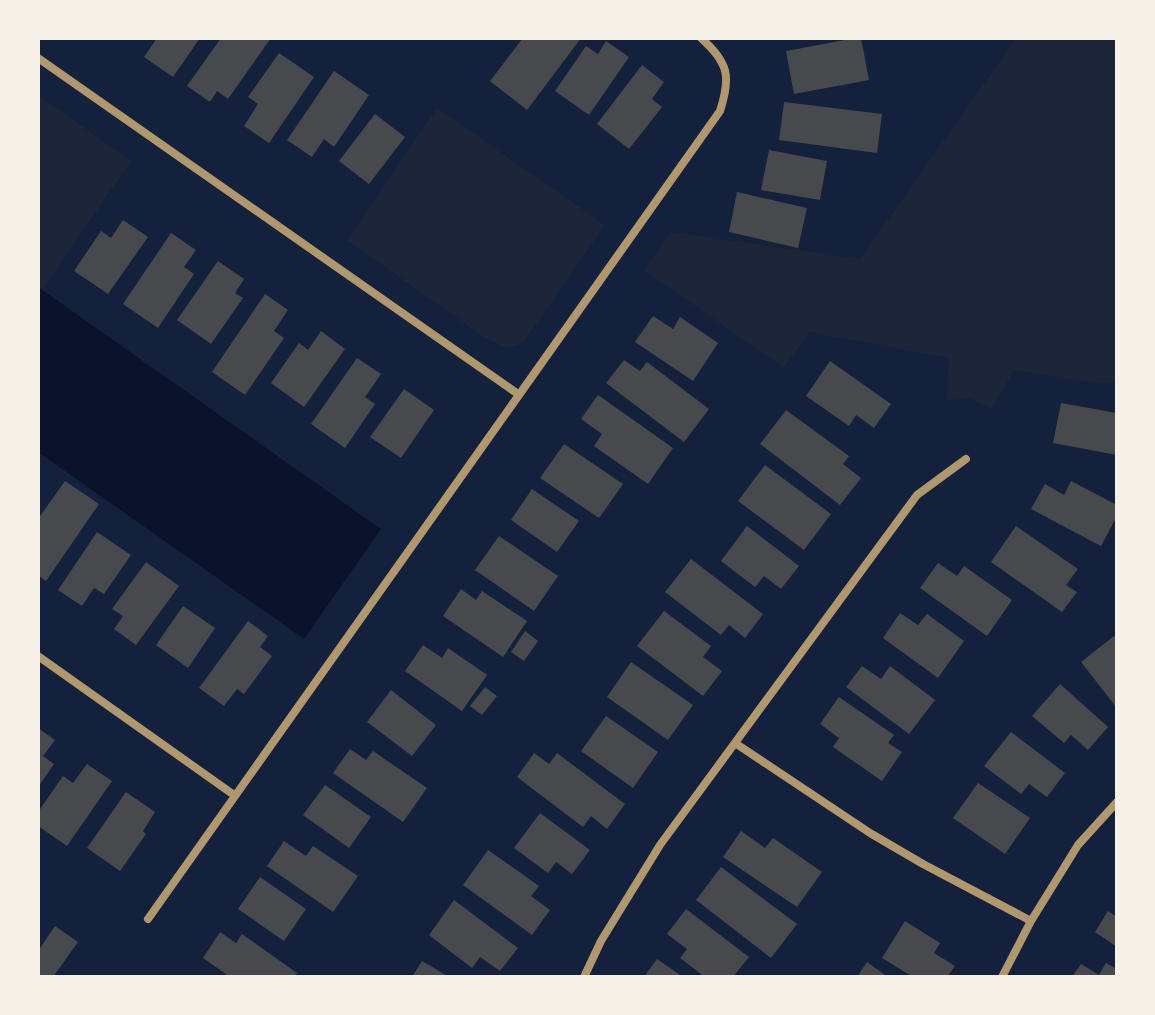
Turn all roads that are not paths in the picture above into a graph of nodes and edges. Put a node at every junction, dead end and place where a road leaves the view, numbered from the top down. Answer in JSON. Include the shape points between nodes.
{"nodes":[{"id":1,"x":701,"y":38,"type":"edge"},
{"id":2,"x":38,"y":58,"type":"edge"},
{"id":3,"x":518,"y":394,"type":"junction"},
{"id":4,"x":966,"y":459,"type":"dead end"},
{"id":5,"x":38,"y":656,"type":"edge"},
{"id":6,"x":735,"y":743,"type":"junction"},
{"id":7,"x":234,"y":795,"type":"junction"},
{"id":8,"x":1117,"y":802,"type":"edge"},
{"id":9,"x":148,"y":919,"type":"dead end"},
{"id":10,"x":1031,"y":921,"type":"junction"},
{"id":11,"x":584,"y":977,"type":"edge"},
{"id":12,"x":1002,"y":977,"type":"edge"}],
"edges":[{"from":1,"to":3,"type":"street","via":[[726,68],[727,90],[720,111]]},
{"from":2,"to":3,"type":"street"},
{"from":3,"to":7,"type":"street"},
{"from":4,"to":6,"type":"street","via":[[917,495]]},
{"from":5,"to":7,"type":"street"},
{"from":6,"to":10,"type":"street","via":[[870,833]]},
{"from":6,"to":11,"type":"street","via":[[660,845]]},
{"from":7,"to":9,"type":"street"},
{"from":8,"to":10,"type":"street","via":[[1078,845]]},
{"from":10,"to":12,"type":"street"}]}
